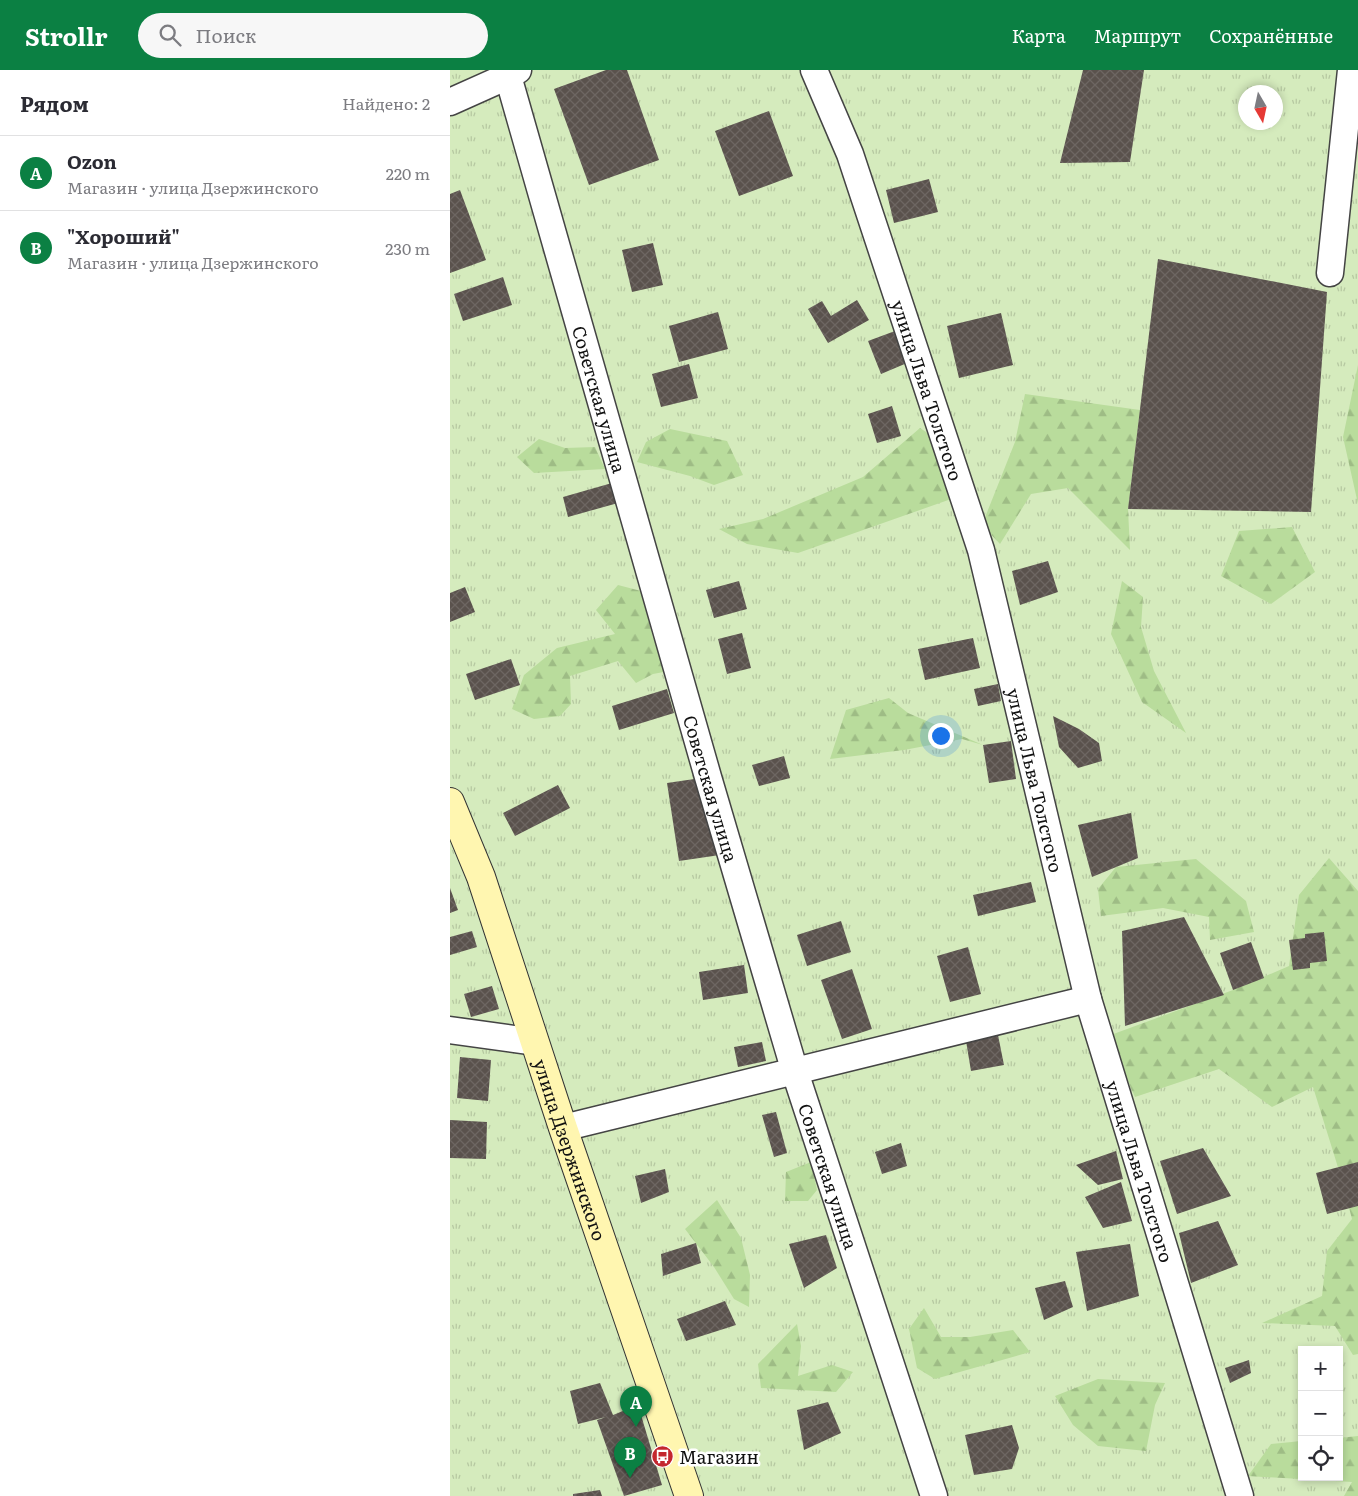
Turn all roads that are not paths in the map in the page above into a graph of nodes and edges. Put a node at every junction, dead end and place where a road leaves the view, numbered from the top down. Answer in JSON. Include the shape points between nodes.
{"nodes":[{"id":1,"x":814,"y":70,"type":"edge"},
{"id":2,"x":1351,"y":70,"type":"edge"},
{"id":3,"x":513,"y":73,"type":"edge"},
{"id":4,"x":450,"y":102,"type":"edge"},
{"id":5,"x":1330,"y":273,"type":"dead end"},
{"id":6,"x":450,"y":802,"type":"edge"},
{"id":7,"x":1088,"y":999,"type":"junction"},
{"id":8,"x":450,"y":1030,"type":"edge"},
{"id":9,"x":535,"y":1042,"type":"junction"},
{"id":10,"x":796,"y":1072,"type":"junction"},
{"id":11,"x":563,"y":1128,"type":"junction"},
{"id":12,"x":689,"y":1496,"type":"edge"},
{"id":13,"x":934,"y":1496,"type":"edge"},
{"id":14,"x":1240,"y":1496,"type":"edge"}],
"edges":[{"from":1,"to":7,"type":"street","name":"улица Льва Толстого","via":[[850,154],[981,550]]},
{"from":2,"to":5,"type":"street"},
{"from":3,"to":4,"type":"street"},
{"from":3,"to":10,"type":"street","name":"Советская улица","via":[[708,777]]},
{"from":6,"to":9,"type":"street","name":"улица Дзержинского","via":[[481,878]]},
{"from":7,"to":10,"type":"street"},
{"from":7,"to":14,"type":"street","name":"улица Льва Толстого"},
{"from":8,"to":9,"type":"street"},
{"from":9,"to":11,"type":"street","name":"улица Дзержинского"},
{"from":10,"to":11,"type":"street"},
{"from":10,"to":13,"type":"street","name":"Советская улица"},
{"from":11,"to":12,"type":"street","name":"улица Дзержинского"}]}
